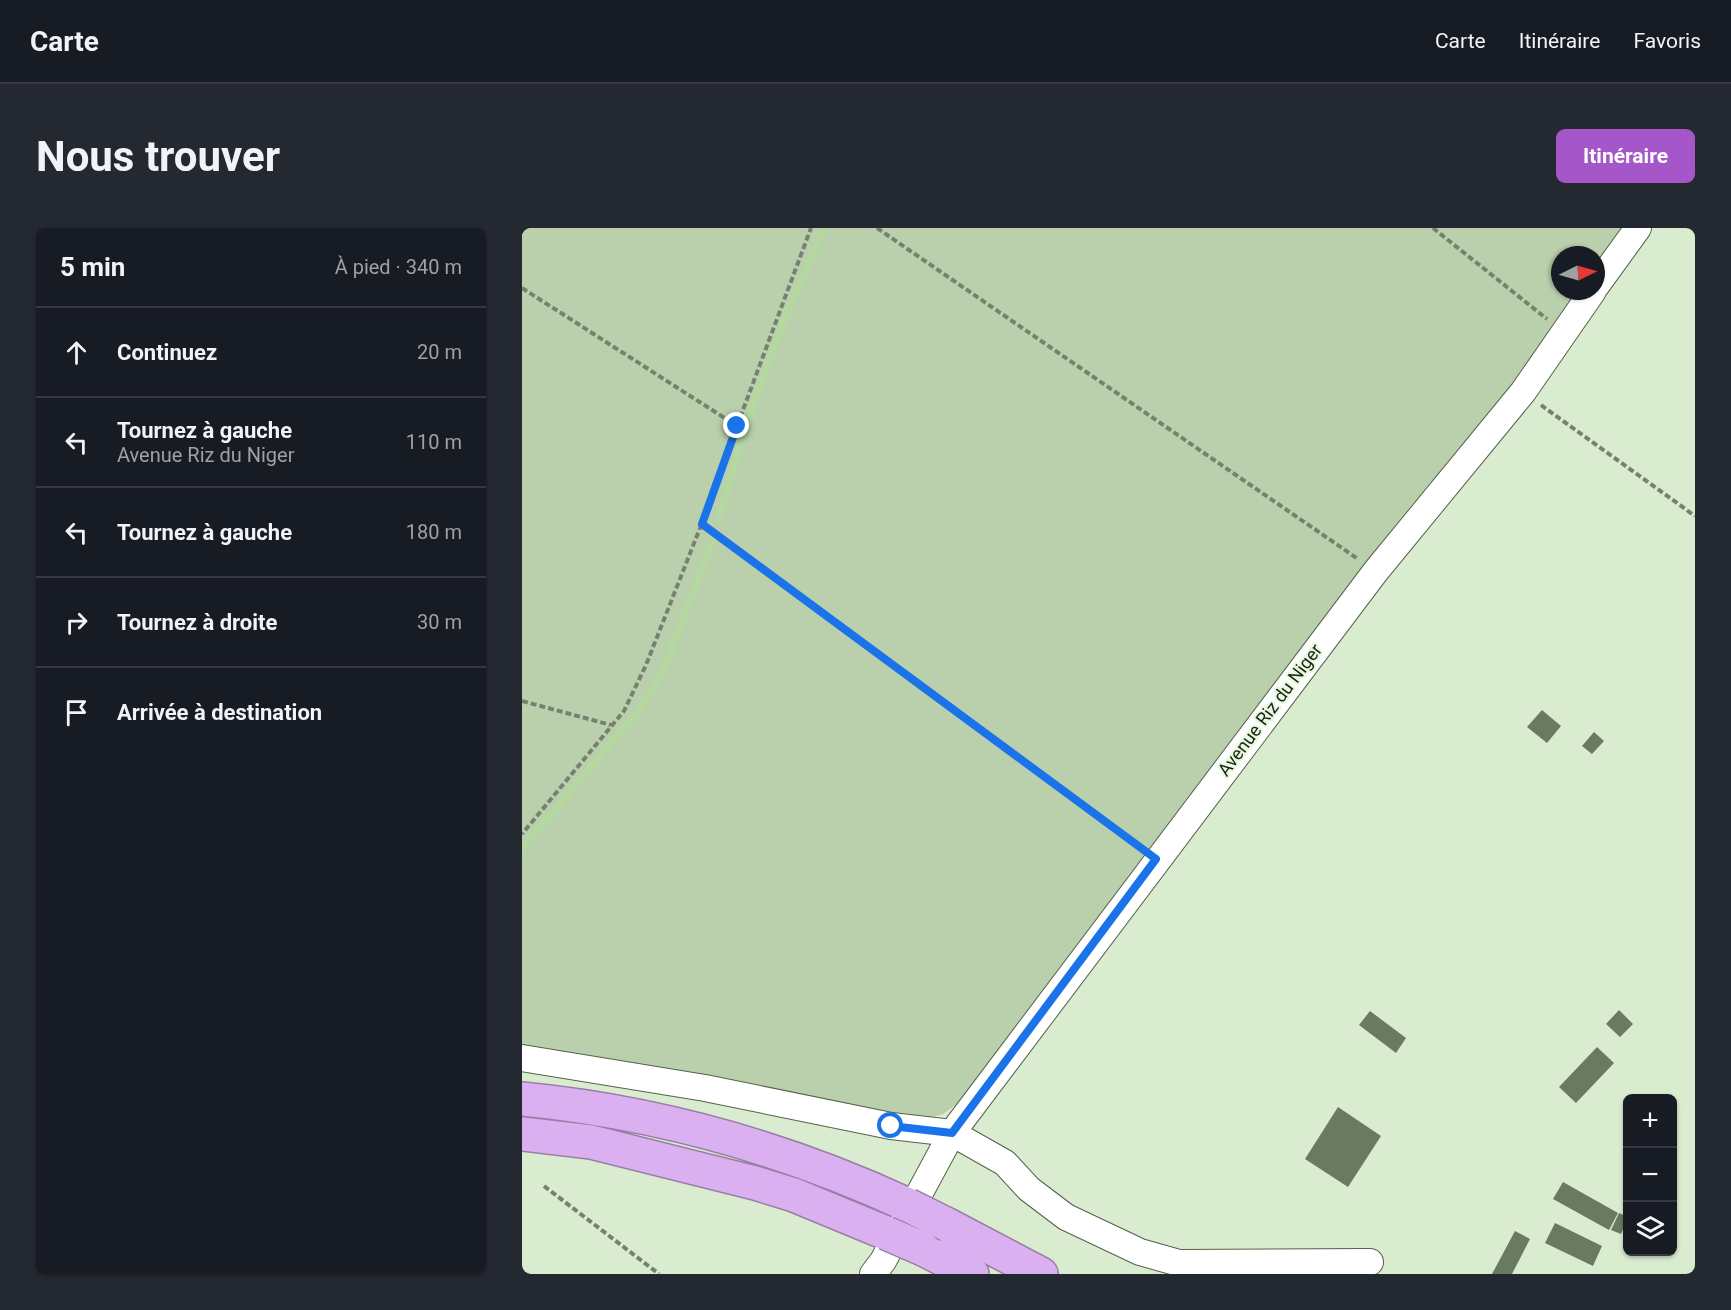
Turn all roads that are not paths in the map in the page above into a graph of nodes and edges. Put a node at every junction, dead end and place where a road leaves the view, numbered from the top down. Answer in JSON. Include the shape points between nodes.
{"nodes":[{"id":1,"x":1638,"y":228,"type":"edge"},
{"id":2,"x":1605,"y":274,"type":"edge"},
{"id":3,"x":1586,"y":300,"type":"edge"},
{"id":4,"x":522,"y":1058,"type":"edge"},
{"id":5,"x":522,"y":1100,"type":"edge"},
{"id":6,"x":952,"y":1133,"type":"junction"},
{"id":7,"x":522,"y":1134,"type":"edge"},
{"id":8,"x":1371,"y":1262,"type":"dead end"},
{"id":9,"x":873,"y":1274,"type":"edge"},
{"id":10,"x":972,"y":1274,"type":"edge"},
{"id":11,"x":1041,"y":1274,"type":"edge"}],
"edges":[{"from":1,"to":2,"type":"street"},
{"from":3,"to":6,"type":"street","name":"Avenue Riz du Niger","via":[[1523,392],[1376,570]]},
{"from":4,"to":6,"type":"street","via":[[705,1088],[891,1126]]},
{"from":5,"to":11,"type":"highway","bridge":true,"via":[[561,1103],[702,1131],[809,1163],[908,1205]]},
{"from":6,"to":8,"type":"street","via":[[1005,1163],[1029,1189],[1066,1217],[1140,1252],[1198,1265]]},
{"from":6,"to":9,"type":"street","name":"Avenue Riz du Niger","via":[[884,1261]]},
{"from":7,"to":10,"type":"highway","bridge":true,"via":[[591,1142],[794,1195]]}]}
